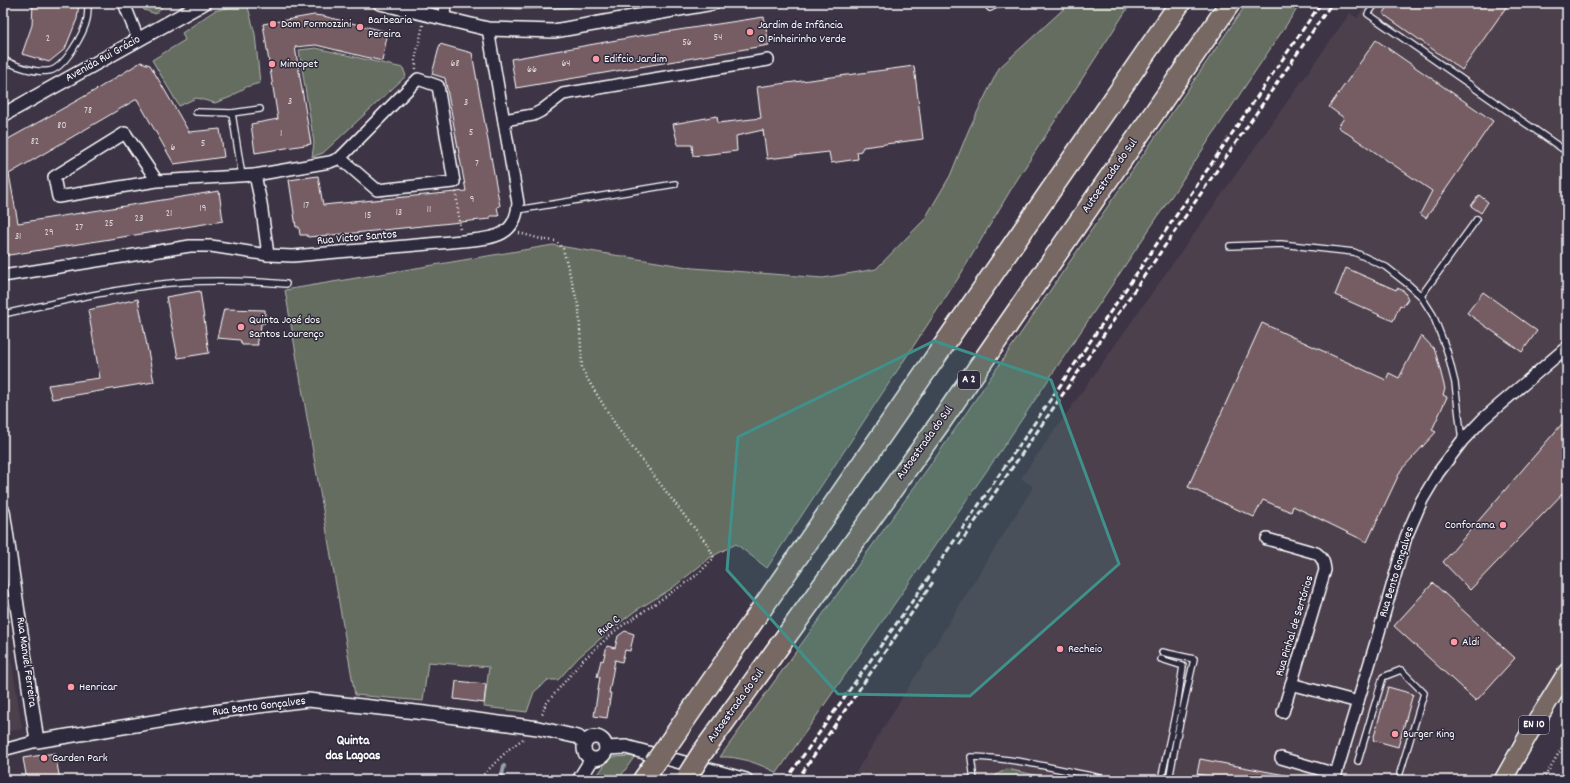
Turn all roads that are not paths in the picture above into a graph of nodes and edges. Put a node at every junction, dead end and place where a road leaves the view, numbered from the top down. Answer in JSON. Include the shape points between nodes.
{"nodes":[{"id":1,"x":88,"y":3,"type":"edge"},
{"id":2,"x":124,"y":3,"type":"edge"},
{"id":3,"x":204,"y":3,"type":"edge"},
{"id":4,"x":380,"y":3,"type":"edge"},
{"id":5,"x":445,"y":3,"type":"edge"},
{"id":6,"x":713,"y":3,"type":"edge"},
{"id":7,"x":986,"y":3,"type":"edge"},
{"id":8,"x":1000,"y":3,"type":"edge"},
{"id":9,"x":1180,"y":3,"type":"edge"},
{"id":10,"x":1230,"y":3,"type":"edge"},
{"id":11,"x":1376,"y":3,"type":"edge"},
{"id":12,"x":420,"y":10,"type":"edge"},
{"id":13,"x":444,"y":18,"type":"junction"},
{"id":14,"x":488,"y":29,"type":"junction"},
{"id":15,"x":138,"y":39,"type":"junction"},
{"id":16,"x":3,"y":60,"type":"edge"},
{"id":17,"x":768,"y":60,"type":"dead end"},
{"id":18,"x":260,"y":109,"type":"dead end"},
{"id":19,"x":196,"y":112,"type":"dead end"},
{"id":20,"x":232,"y":112,"type":"junction"},
{"id":21,"x":3,"y":115,"type":"edge"},
{"id":22,"x":504,"y":120,"type":"junction"},
{"id":23,"x":1567,"y":152,"type":"edge"},
{"id":24,"x":340,"y":158,"type":"junction"},
{"id":25,"x":242,"y":176,"type":"junction"},
{"id":26,"x":255,"y":176,"type":"junction"},
{"id":27,"x":157,"y":181,"type":"junction"},
{"id":28,"x":675,"y":184,"type":"dead end"},
{"id":29,"x":517,"y":210,"type":"junction"},
{"id":30,"x":1477,"y":219,"type":"dead end"},
{"id":31,"x":1230,"y":246,"type":"dead end"},
{"id":32,"x":268,"y":255,"type":"junction"},
{"id":33,"x":3,"y":276,"type":"edge"},
{"id":34,"x":286,"y":284,"type":"dead end"},
{"id":35,"x":1421,"y":296,"type":"junction"},
{"id":36,"x":3,"y":314,"type":"edge"},
{"id":37,"x":1567,"y":347,"type":"edge"},
{"id":38,"x":1462,"y":441,"type":"junction"},
{"id":39,"x":3,"y":511,"type":"edge"},
{"id":40,"x":1268,"y":539,"type":"dead end"},
{"id":41,"x":7,"y":560,"type":"edge"},
{"id":42,"x":1162,"y":652,"type":"dead end"},
{"id":43,"x":1161,"y":659,"type":"dead end"},
{"id":44,"x":1567,"y":672,"type":"edge"},
{"id":45,"x":1291,"y":684,"type":"junction"},
{"id":46,"x":1358,"y":702,"type":"junction"},
{"id":47,"x":1283,"y":712,"type":"dead end"},
{"id":48,"x":37,"y":741,"type":"junction"},
{"id":49,"x":585,"y":743,"type":"junction"},
{"id":50,"x":606,"y":748,"type":"junction"},
{"id":51,"x":3,"y":750,"type":"edge"},
{"id":52,"x":1281,"y":758,"type":"dead end"},
{"id":53,"x":592,"y":759,"type":"junction"},
{"id":54,"x":1358,"y":761,"type":"dead end"},
{"id":55,"x":1400,"y":773,"type":"dead end"},
{"id":56,"x":686,"y":777,"type":"edge"},
{"id":57,"x":1335,"y":777,"type":"edge"},
{"id":58,"x":579,"y":780,"type":"edge"},
{"id":59,"x":643,"y":780,"type":"edge"},
{"id":60,"x":746,"y":780,"type":"edge"},
{"id":61,"x":974,"y":780,"type":"edge"},
{"id":62,"x":1109,"y":780,"type":"edge"},
{"id":63,"x":1161,"y":780,"type":"edge"},
{"id":64,"x":1169,"y":780,"type":"edge"},
{"id":65,"x":1504,"y":780,"type":"edge"}],
"edges":[{"from":1,"to":16,"type":"lane","via":[[87,19],[73,50],[62,63],[50,71],[36,71]]},
{"from":2,"to":15,"type":"street"},
{"from":3,"to":15,"type":"street","name":"Avenida Rui Grácio"},
{"from":4,"to":12,"type":"street"},
{"from":5,"to":13,"type":"street"},
{"from":6,"to":14,"type":"street","via":[[554,31]]},
{"from":7,"to":8,"type":"lane","via":[[990,8]]},
{"from":9,"to":59,"type":"highway","bridge":true},
{"from":10,"to":56,"type":"highway","name":"Autoestrada do Sul","number":"A 2","bridge":true,"via":[[940,423]]},
{"from":11,"to":23,"type":"lane","via":[[1368,14]]},
{"from":12,"to":13,"type":"street"},
{"from":13,"to":14,"type":"street"},
{"from":14,"to":22,"type":"street"},
{"from":15,"to":21,"type":"street","name":"Avenida Rui Grácio"},
{"from":17,"to":22,"type":"street","via":[[563,94],[533,115]]},
{"from":18,"to":20,"type":"lane"},
{"from":19,"to":20,"type":"lane"},
{"from":20,"to":25,"type":"lane"},
{"from":22,"to":29,"type":"street","via":[[516,189]]},
{"from":24,"to":24,"type":"street","via":[[418,79],[438,86],[454,182],[377,190]]},
{"from":24,"to":26,"type":"street"},
{"from":25,"to":26,"type":"street"},
{"from":25,"to":27,"type":"street"},
{"from":26,"to":32,"type":"street"},
{"from":27,"to":27,"type":"street","via":[[125,133],[54,177],[58,197]]},
{"from":28,"to":29,"type":"lane"},
{"from":29,"to":32,"type":"street","name":"Rua Victor Santos","via":[[507,230],[494,238],[306,256]]},
{"from":30,"to":35,"type":"lane"},
{"from":31,"to":35,"type":"lane","via":[[1281,244],[1354,252],[1386,267]]},
{"from":32,"to":33,"type":"street","name":"Rua Victor Santos","via":[[211,246],[190,246]]},
{"from":34,"to":36,"type":"lane","via":[[247,281],[182,282],[78,298]]},
{"from":35,"to":38,"type":"lane","via":[[1433,315],[1447,351],[1455,383]]},
{"from":37,"to":38,"type":"street","name":"Rua Bento Gonçalves","via":[[1483,419]]},
{"from":38,"to":46,"type":"street","name":"Rua Bento Gonçalves","via":[[1422,500],[1406,537]]},
{"from":39,"to":41,"type":"street","name":"Rua Manuel Ferreira"},
{"from":40,"to":45,"type":"street","name":"Rua Pinhal de Sertórios","via":[[1316,553],[1324,562],[1324,577]]},
{"from":41,"to":48,"type":"street","name":"Rua Manuel Ferreira"},
{"from":42,"to":64,"type":"lane","via":[[1194,659]]},
{"from":43,"to":63,"type":"lane","via":[[1183,666]]},
{"from":44,"to":65,"type":"main road","number":"EN 10"},
{"from":45,"to":46,"type":"street"},
{"from":45,"to":47,"type":"street","name":"Rua Pinhal de Sertórios"},
{"from":46,"to":57,"type":"street","name":"Rua Bento Gonçalves"},
{"from":48,"to":49,"type":"street","name":"Rua Bento Gonçalves","via":[[227,710],[308,700],[538,728],[578,737]]},
{"from":48,"to":51,"type":"street","name":"Rua Bento Gonçalves"},
{"from":49,"to":50,"type":"street","via":[[590,738],[598,737],[604,741]]},
{"from":49,"to":53,"type":"street","via":[[585,752]]},
{"from":50,"to":53,"type":"street","via":[[602,757]]},
{"from":50,"to":60,"type":"street","via":[[626,748]]},
{"from":52,"to":57,"type":"street"},
{"from":53,"to":58,"type":"street"},
{"from":54,"to":55,"type":"lane","via":[[1383,677],[1401,670],[1424,693]]},
{"from":61,"to":62,"type":"lane","via":[[971,758],[998,758]]}]}
